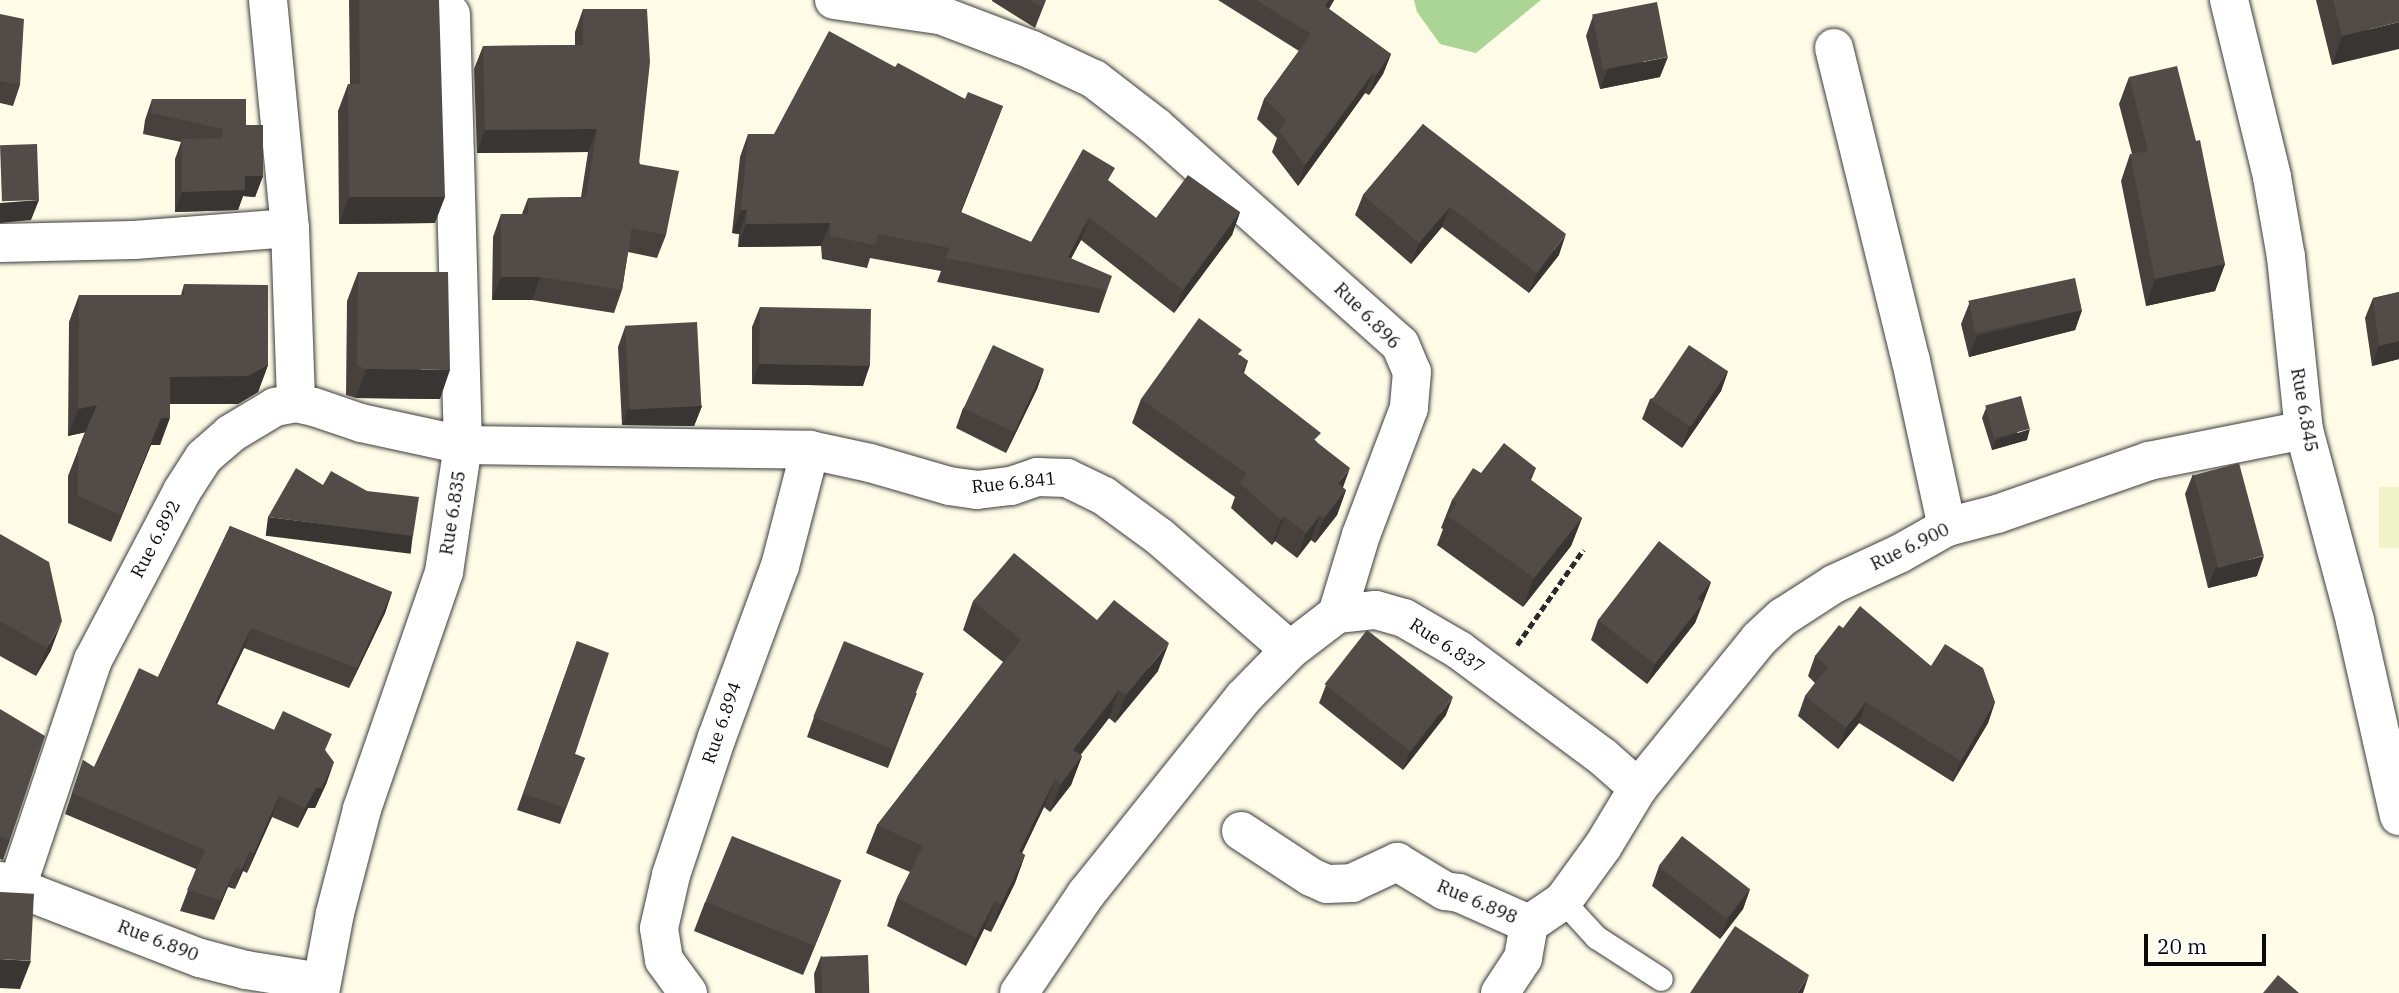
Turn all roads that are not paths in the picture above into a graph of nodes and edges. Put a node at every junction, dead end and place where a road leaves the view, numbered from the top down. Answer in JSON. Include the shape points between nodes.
{"nodes":[{"id":1,"x":268,"y":0,"type":"edge"},
{"id":2,"x":834,"y":0,"type":"edge"},
{"id":3,"x":2229,"y":0,"type":"edge"},
{"id":4,"x":451,"y":14,"type":"dead end"},
{"id":5,"x":1834,"y":48,"type":"dead end"},
{"id":6,"x":290,"y":228,"type":"junction"},
{"id":7,"x":0,"y":243,"type":"edge"},
{"id":8,"x":296,"y":403,"type":"junction"},
{"id":9,"x":2304,"y":430,"type":"junction"},
{"id":10,"x":463,"y":445,"type":"junction"},
{"id":11,"x":810,"y":450,"type":"junction"},
{"id":12,"x":1947,"y":527,"type":"junction"},
{"id":13,"x":1337,"y":614,"type":"junction"},
{"id":14,"x":1290,"y":650,"type":"junction"},
{"id":15,"x":1638,"y":788,"type":"junction"},
{"id":16,"x":2399,"y":816,"type":"edge"},
{"id":17,"x":1241,"y":831,"type":"dead end"},
{"id":18,"x":9,"y":884,"type":"edge"},
{"id":19,"x":1563,"y":901,"type":"junction"},
{"id":20,"x":1529,"y":924,"type":"junction"},
{"id":21,"x":1661,"y":979,"type":"dead end"},
{"id":22,"x":321,"y":987,"type":"edge"},
{"id":23,"x":688,"y":993,"type":"edge"},
{"id":24,"x":1019,"y":993,"type":"edge"},
{"id":25,"x":1500,"y":993,"type":"edge"}],
"edges":[{"from":1,"to":6,"type":"street"},
{"from":2,"to":13,"type":"street","name":"Rue 6.896","via":[[940,15],[1094,79],[1155,126],[1400,344],[1412,372],[1409,408]]},
{"from":3,"to":9,"type":"street","name":"Rue 6.845","via":[[2272,177],[2286,257]]},
{"from":4,"to":10,"type":"street","name":"Rue 6.835"},
{"from":5,"to":12,"type":"street"},
{"from":6,"to":7,"type":"street","via":[[134,240]]},
{"from":6,"to":8,"type":"street"},
{"from":8,"to":10,"type":"street","via":[[361,423]]},
{"from":8,"to":18,"type":"street","name":"Rue 6.892","via":[[275,407],[230,434],[204,457],[182,491],[93,660]]},
{"from":9,"to":12,"type":"street","name":"Rue 6.900","via":[[2149,461]]},
{"from":9,"to":16,"type":"street","name":"Rue 6.845","via":[[2356,621]]},
{"from":10,"to":11,"type":"street","name":"Rue 6.841"},
{"from":10,"to":22,"type":"street","name":"Rue 6.835","via":[[444,572],[362,809]]},
{"from":11,"to":14,"type":"street","name":"Rue 6.841","via":[[977,490],[1037,477],[1067,478],[1104,496],[1160,537]]},
{"from":11,"to":23,"type":"street","name":"Rue 6.894","via":[[780,566],[717,737],[671,875],[659,928],[664,960]]},
{"from":12,"to":15,"type":"street","name":"Rue 6.900","via":[[1834,584],[1783,617],[1739,662]]},
{"from":13,"to":14,"type":"street"},
{"from":13,"to":15,"type":"street","name":"Rue 6.837","via":[[1376,611],[1404,618],[1459,650]]},
{"from":14,"to":24,"type":"street","via":[[1242,698],[1134,832]]},
{"from":15,"to":19,"type":"street"},
{"from":17,"to":20,"type":"street","name":"Rue 6.898","via":[[1327,884],[1352,883],[1397,862],[1444,891],[1459,893]]},
{"from":18,"to":22,"type":"street","name":"Rue 6.890","via":[[200,958]]},
{"from":19,"to":20,"type":"street"},
{"from":19,"to":21,"type":"lane","via":[[1596,937]]},
{"from":20,"to":25,"type":"street","via":[[1523,958]]}]}
